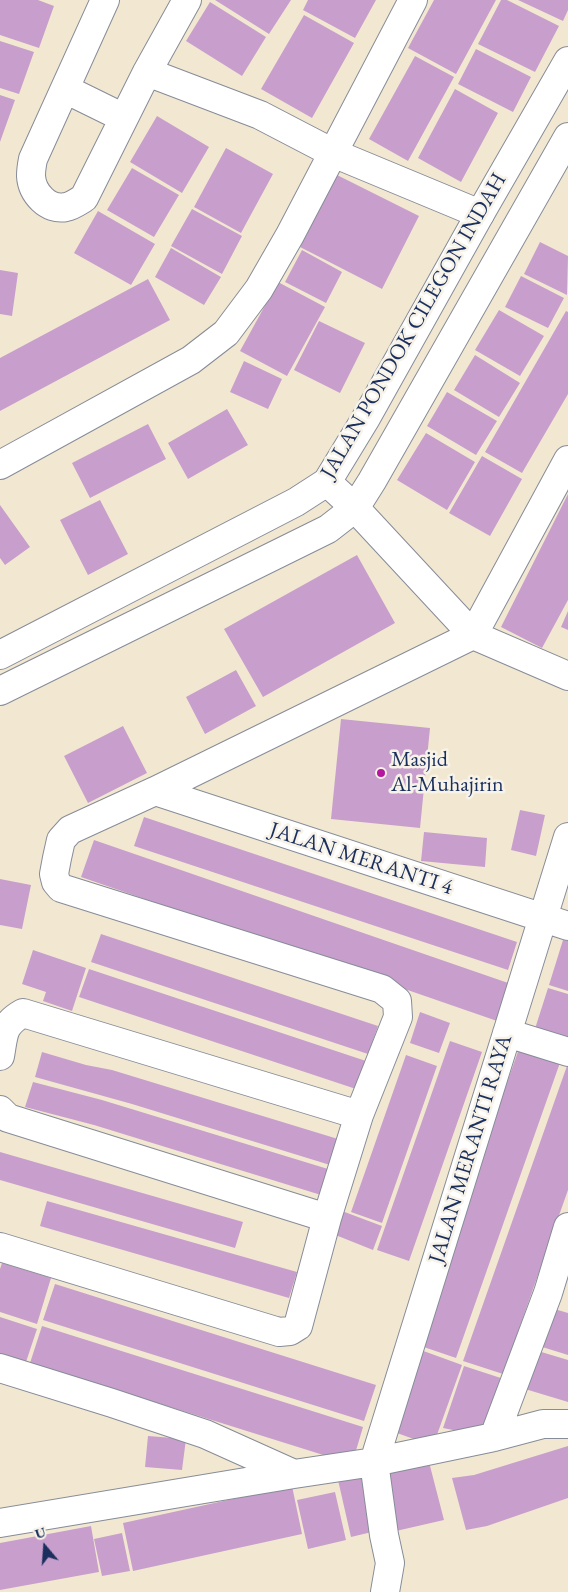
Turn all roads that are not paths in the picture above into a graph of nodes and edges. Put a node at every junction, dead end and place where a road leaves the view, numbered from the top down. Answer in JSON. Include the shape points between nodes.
{"nodes":[{"id":1,"x":105,"y":0,"type":"edge"},
{"id":2,"x":187,"y":0,"type":"edge"},
{"id":3,"x":413,"y":0,"type":"edge"},
{"id":4,"x":568,"y":61,"type":"edge"},
{"id":5,"x":147,"y":72,"type":"junction"},
{"id":6,"x":65,"y":89,"type":"junction"},
{"id":7,"x":124,"y":118,"type":"junction"},
{"id":8,"x":568,"y":137,"type":"edge"},
{"id":9,"x":333,"y":153,"type":"junction"},
{"id":10,"x":480,"y":214,"type":"junction"},
{"id":11,"x":568,"y":460,"type":"edge"},
{"id":12,"x":0,"y":464,"type":"edge"},
{"id":13,"x":327,"y":482,"type":"junction"},
{"id":14,"x":355,"y":508,"type":"junction"},
{"id":15,"x":473,"y":635,"type":"junction"},
{"id":16,"x":0,"y":655,"type":"edge"},
{"id":17,"x":568,"y":676,"type":"edge"},
{"id":18,"x":0,"y":691,"type":"edge"},
{"id":19,"x":155,"y":791,"type":"junction"},
{"id":20,"x":568,"y":836,"type":"edge"},
{"id":21,"x":556,"y":922,"type":"edge"},
{"id":22,"x":508,"y":1033,"type":"junction"},
{"id":23,"x":568,"y":1052,"type":"edge"},
{"id":24,"x":0,"y":1056,"type":"edge"},
{"id":25,"x":0,"y":1110,"type":"edge"},
{"id":26,"x":360,"y":1115,"type":"junction"},
{"id":27,"x":327,"y":1218,"type":"junction"},
{"id":28,"x":568,"y":1227,"type":"edge"},
{"id":29,"x":0,"y":1247,"type":"edge"},
{"id":30,"x":558,"y":1296,"type":"edge"},
{"id":31,"x":0,"y":1368,"type":"edge"},
{"id":32,"x":568,"y":1424,"type":"edge"},
{"id":33,"x":494,"y":1437,"type":"junction"},
{"id":34,"x":374,"y":1462,"type":"junction"},
{"id":35,"x":294,"y":1474,"type":"junction"},
{"id":36,"x":0,"y":1523,"type":"edge"},
{"id":37,"x":386,"y":1592,"type":"edge"}],
"edges":[{"from":1,"to":6,"type":"street"},
{"from":2,"to":5,"type":"street"},
{"from":3,"to":9,"type":"street"},
{"from":4,"to":10,"type":"street","name":"JALAN PONDOK CILEGON INDAH"},
{"from":5,"to":7,"type":"street"},
{"from":5,"to":9,"type":"street","via":[[260,115]]},
{"from":6,"to":7,"type":"street"},
{"from":6,"to":7,"type":"street","via":[[33,159],[31,176],[35,190],[44,202],[59,208],[69,207],[84,198]]},
{"from":8,"to":14,"type":"street","name":"JALAN PONDOK CILEGON INDAH"},
{"from":9,"to":10,"type":"street"},
{"from":9,"to":12,"type":"street","via":[[260,289],[226,333],[192,360]]},
{"from":10,"to":13,"type":"street","name":"JALAN PONDOK CILEGON INDAH"},
{"from":11,"to":15,"type":"street"},
{"from":13,"to":14,"type":"street"},
{"from":13,"to":16,"type":"street","name":"JALAN PONDOK CILEGON INDAH","via":[[296,502]]},
{"from":14,"to":15,"type":"street"},
{"from":14,"to":18,"type":"street","name":"JALAN PONDOK CILEGON INDAH","via":[[328,529]]},
{"from":15,"to":17,"type":"street"},
{"from":15,"to":19,"type":"street"},
{"from":19,"to":21,"type":"street","name":"JALAN MERANTI 4"},
{"from":19,"to":26,"type":"street","via":[[70,830],[61,840],[54,874],[56,882],[61,888],[382,989],[397,1002],[398,1017]]},
{"from":20,"to":21,"type":"street","name":"JALAN MERANTI RAYA"},
{"from":21,"to":22,"type":"street","name":"JALAN MERANTI RAYA"},
{"from":22,"to":23,"type":"street"},
{"from":22,"to":34,"type":"street","name":"JALAN MERANTI RAYA"},
{"from":24,"to":26,"type":"street","via":[[5,1030],[24,1012]]},
{"from":25,"to":27,"type":"street","via":[[8,1118]]},
{"from":26,"to":27,"type":"street"},
{"from":27,"to":29,"type":"street","via":[[298,1326],[279,1332]]},
{"from":28,"to":30,"type":"street"},
{"from":30,"to":33,"type":"street"},
{"from":31,"to":35,"type":"street","via":[[205,1434]]},
{"from":32,"to":33,"type":"street","via":[[543,1424]]},
{"from":33,"to":34,"type":"street"},
{"from":34,"to":35,"type":"street"},
{"from":34,"to":37,"type":"street","via":[[390,1563]]},
{"from":35,"to":36,"type":"street"}]}
